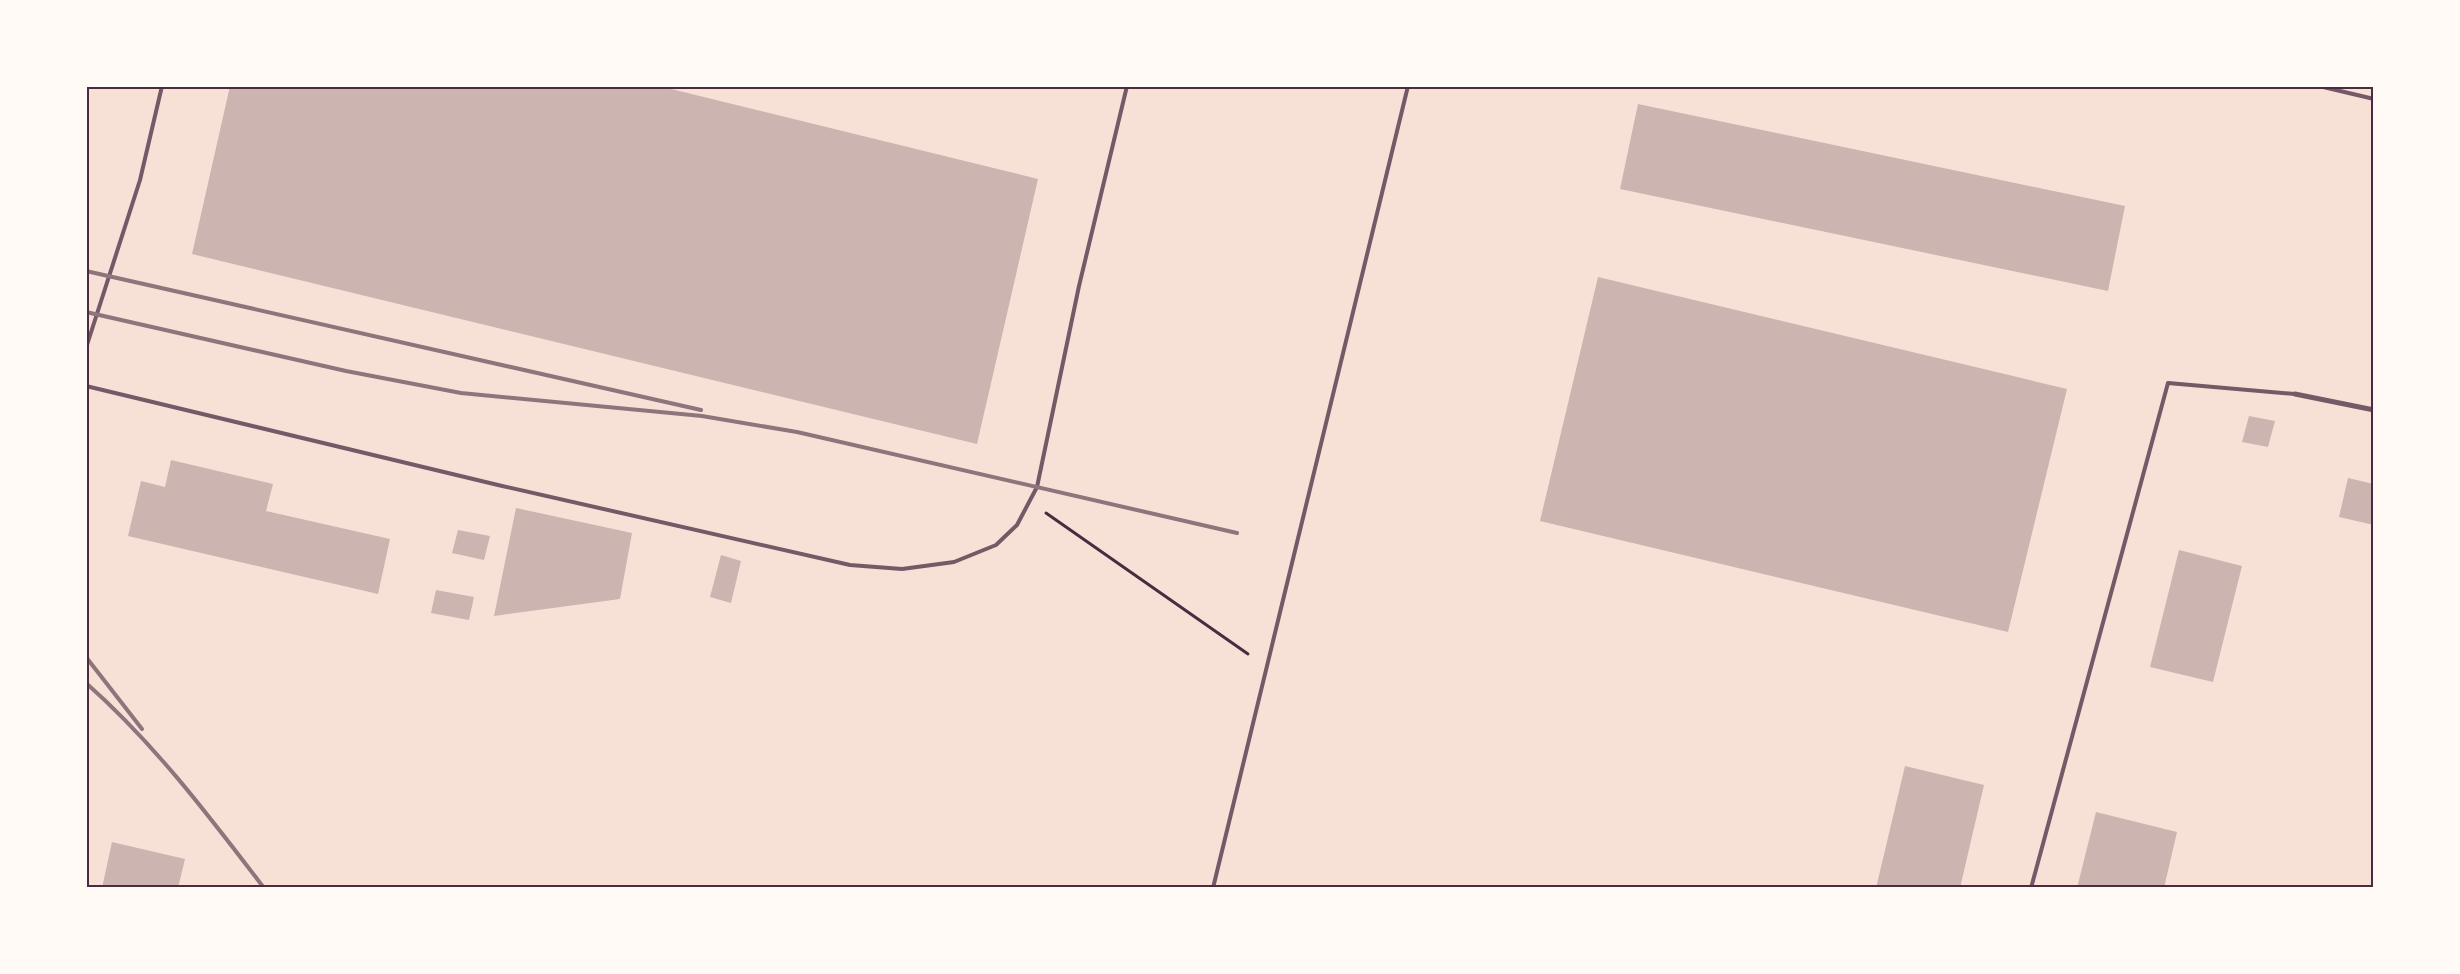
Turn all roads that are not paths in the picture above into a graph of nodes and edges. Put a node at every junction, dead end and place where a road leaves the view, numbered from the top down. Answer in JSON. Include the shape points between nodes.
{"nodes":[{"id":1,"x":162,"y":86,"type":"edge"},
{"id":2,"x":1128,"y":86,"type":"edge"},
{"id":3,"x":1408,"y":86,"type":"edge"},
{"id":4,"x":2319,"y":86,"type":"edge"},
{"id":5,"x":2374,"y":99,"type":"edge"},
{"id":6,"x":86,"y":348,"type":"edge"},
{"id":7,"x":86,"y":386,"type":"edge"},
{"id":8,"x":2296,"y":394,"type":"joint"},
{"id":9,"x":2374,"y":410,"type":"edge"},
{"id":10,"x":1213,"y":888,"type":"edge"},
{"id":11,"x":2032,"y":888,"type":"edge"}],
"edges":[{"from":1,"to":6,"type":"lane","via":[[140,180]]},
{"from":2,"to":7,"type":"lane","via":[[1079,286],[1037,486],[1017,525],[996,544],[954,562],[902,568],[850,566]]},
{"from":3,"to":10,"type":"lane"},
{"from":4,"to":5,"type":"lane"},
{"from":8,"to":9,"type":"street"},
{"from":8,"to":11,"type":"lane","via":[[2168,383]]}]}
